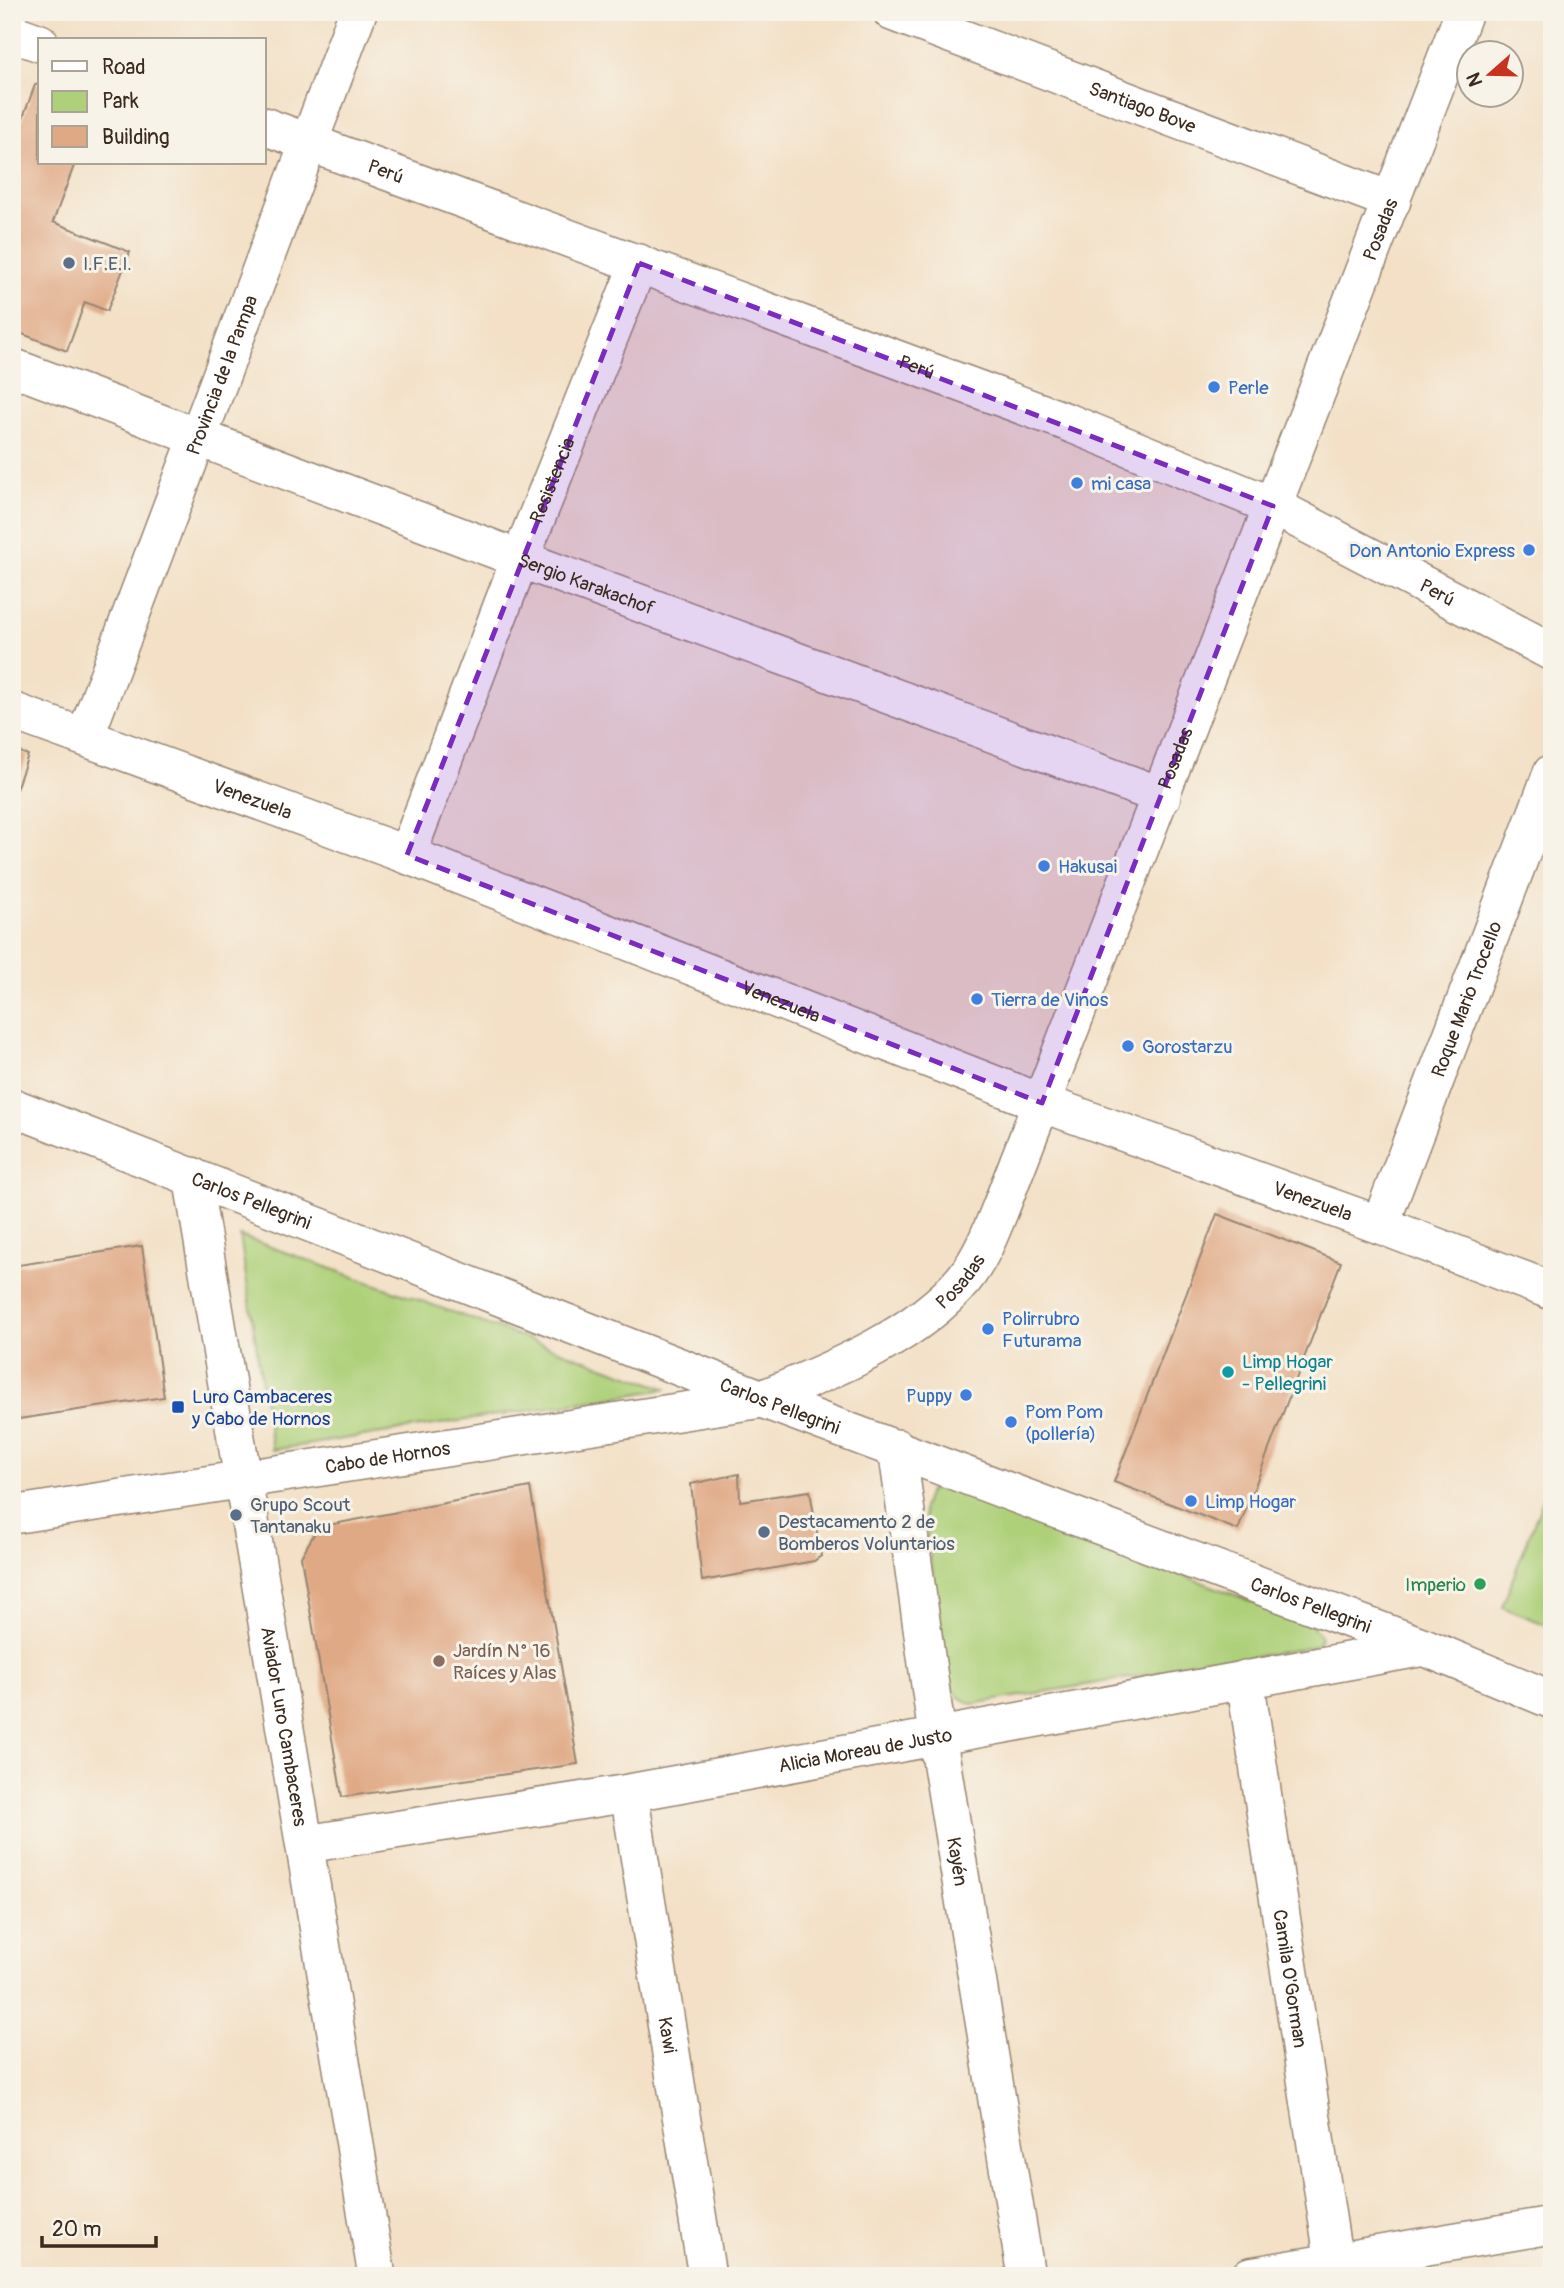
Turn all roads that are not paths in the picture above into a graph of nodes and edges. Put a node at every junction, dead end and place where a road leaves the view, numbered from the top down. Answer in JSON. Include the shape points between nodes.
{"nodes":[{"id":1,"x":358,"y":12,"type":"edge"},
{"id":2,"x":892,"y":12,"type":"edge"},
{"id":3,"x":1464,"y":12,"type":"edge"},
{"id":4,"x":12,"y":33,"type":"edge"},
{"id":5,"x":38,"y":42,"type":"edge"},
{"id":6,"x":266,"y":127,"type":"edge"},
{"id":7,"x":310,"y":143,"type":"junction"},
{"id":8,"x":1392,"y":201,"type":"junction"},
{"id":9,"x":639,"y":263,"type":"junction"},
{"id":10,"x":12,"y":367,"type":"edge"},
{"id":11,"x":197,"y":438,"type":"junction"},
{"id":12,"x":1273,"y":506,"type":"junction"},
{"id":13,"x":520,"y":559,"type":"junction"},
{"id":14,"x":1552,"y":652,"type":"edge"},
{"id":15,"x":12,"y":711,"type":"edge"},
{"id":16,"x":85,"y":737,"type":"junction"},
{"id":17,"x":1552,"y":773,"type":"edge"},
{"id":18,"x":1163,"y":796,"type":"junction"},
{"id":19,"x":407,"y":855,"type":"junction"},
{"id":20,"x":1042,"y":1103,"type":"junction"},
{"id":21,"x":12,"y":1107,"type":"edge"},
{"id":22,"x":192,"y":1176,"type":"junction"},
{"id":23,"x":1380,"y":1225,"type":"junction"},
{"id":24,"x":1552,"y":1291,"type":"edge"},
{"id":25,"x":762,"y":1398,"type":"junction"},
{"id":26,"x":897,"y":1448,"type":"junction"},
{"id":27,"x":245,"y":1481,"type":"junction"},
{"id":28,"x":12,"y":1515,"type":"edge"},
{"id":29,"x":1424,"y":1647,"type":"junction"},
{"id":30,"x":1245,"y":1679,"type":"junction"},
{"id":31,"x":1552,"y":1700,"type":"edge"},
{"id":32,"x":937,"y":1735,"type":"junction"},
{"id":33,"x":629,"y":1793,"type":"junction"},
{"id":34,"x":306,"y":1844,"type":"junction"},
{"id":35,"x":1552,"y":2225,"type":"edge"},
{"id":36,"x":1334,"y":2269,"type":"edge"},
{"id":37,"x":377,"y":2276,"type":"edge"},
{"id":38,"x":707,"y":2276,"type":"edge"},
{"id":39,"x":1026,"y":2276,"type":"edge"},
{"id":40,"x":1250,"y":2276,"type":"edge"}],
"edges":[{"from":1,"to":7,"type":"street","name":"Provincia de la Pampa"},
{"from":2,"to":8,"type":"street","name":"Santiago Bove"},
{"from":3,"to":8,"type":"street","name":"Posadas"},
{"from":4,"to":5,"type":"street"},
{"from":6,"to":7,"type":"street","name":"Perú"},
{"from":7,"to":9,"type":"street","name":"Perú"},
{"from":7,"to":11,"type":"street","name":"Provincia de la Pampa"},
{"from":8,"to":12,"type":"street","name":"Posadas"},
{"from":9,"to":12,"type":"street","name":"Perú","via":[[1067,422]]},
{"from":9,"to":13,"type":"street","name":"Resistencia"},
{"from":10,"to":11,"type":"street","name":"Sergio Karakachof"},
{"from":11,"to":13,"type":"street","name":"Sergio Karakachof"},
{"from":11,"to":16,"type":"street","name":"Provincia de la Pampa"},
{"from":12,"to":14,"type":"street","name":"Perú"},
{"from":12,"to":18,"type":"street","name":"Posadas"},
{"from":13,"to":18,"type":"street","name":"Sergio Karakachof"},
{"from":13,"to":19,"type":"street","name":"Resistencia"},
{"from":15,"to":16,"type":"street","name":"Venezuela"},
{"from":16,"to":19,"type":"street","name":"Venezuela"},
{"from":17,"to":23,"type":"street","name":"Roque Mario Trocello"},
{"from":18,"to":20,"type":"street","name":"Posadas"},
{"from":19,"to":20,"type":"street","name":"Venezuela"},
{"from":20,"to":23,"type":"street","name":"Venezuela"},
{"from":20,"to":25,"type":"street","name":"Posadas","via":[[984,1247],[939,1306],[859,1356]]},
{"from":21,"to":22,"type":"street","name":"Carlos Pellegrini"},
{"from":22,"to":25,"type":"street","name":"Carlos Pellegrini"},
{"from":22,"to":27,"type":"street","name":"Aviador Luro Cambaceres"},
{"from":23,"to":24,"type":"street","name":"Venezuela"},
{"from":25,"to":26,"type":"street","name":"Carlos Pellegrini"},
{"from":25,"to":27,"type":"street","name":"Cabo de Hornos"},
{"from":26,"to":29,"type":"street","name":"Carlos Pellegrini"},
{"from":26,"to":32,"type":"street","name":"Kayén"},
{"from":27,"to":28,"type":"street","name":"Cabo de Hornos"},
{"from":27,"to":34,"type":"street","name":"Aviador Luro Cambaceres"},
{"from":29,"to":30,"type":"street","name":"Alicia Moreau de Justo"},
{"from":29,"to":31,"type":"street","name":"Carlos Pellegrini"},
{"from":30,"to":32,"type":"street","name":"Alicia Moreau de Justo"},
{"from":30,"to":36,"type":"street","name":"Camila O'Gorman"},
{"from":32,"to":33,"type":"street","name":"Alicia Moreau de Justo"},
{"from":32,"to":39,"type":"street","name":"Kayén"},
{"from":33,"to":34,"type":"street","name":"Alicia Moreau de Justo"},
{"from":33,"to":38,"type":"street","name":"Kawi"},
{"from":34,"to":37,"type":"street","name":"Aviador Luro Cambaceres"},
{"from":35,"to":36,"type":"street"},
{"from":36,"to":40,"type":"street"}]}
